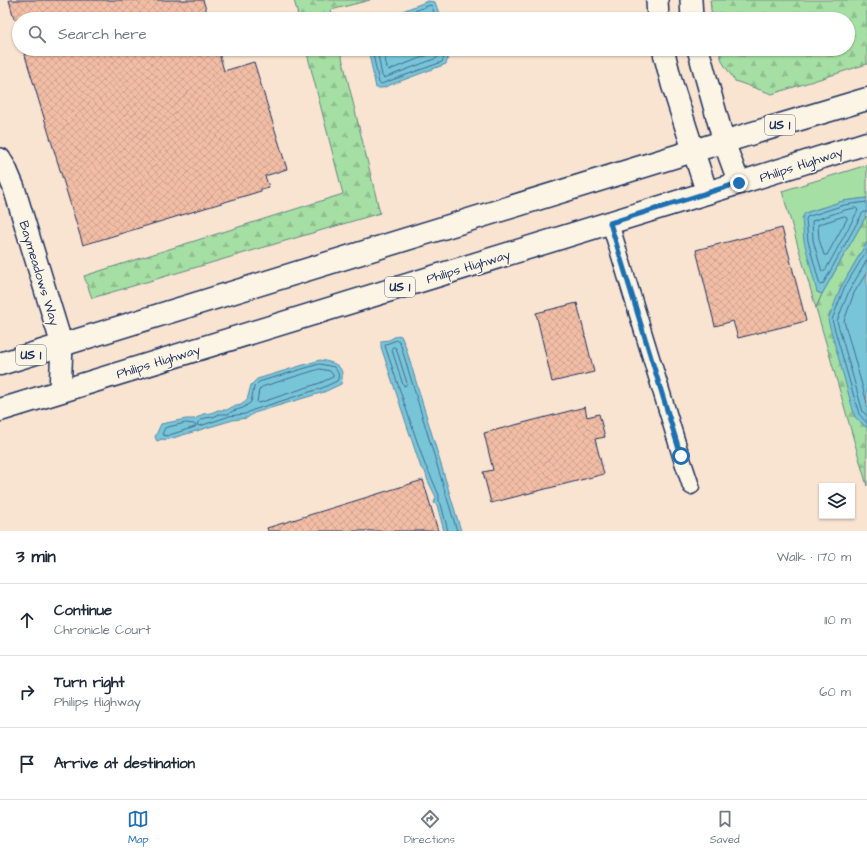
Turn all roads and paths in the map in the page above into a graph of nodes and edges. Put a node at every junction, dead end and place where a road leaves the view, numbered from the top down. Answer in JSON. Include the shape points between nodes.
{"nodes":[{"id":1,"x":657,"y":0,"type":"edge"},
{"id":2,"x":691,"y":0,"type":"edge"},
{"id":3,"x":658,"y":12,"type":"edge"},
{"id":4,"x":692,"y":12,"type":"edge"},
{"id":5,"x":665,"y":56,"type":"edge"},
{"id":6,"x":700,"y":56,"type":"edge"},
{"id":7,"x":867,"y":99,"type":"edge"},
{"id":8,"x":724,"y":142,"type":"junction"},
{"id":9,"x":867,"y":143,"type":"edge"},
{"id":10,"x":693,"y":151,"type":"junction"},
{"id":11,"x":0,"y":159,"type":"edge"},
{"id":12,"x":739,"y":183,"type":"junction"},
{"id":13,"x":707,"y":193,"type":"junction"},
{"id":14,"x":610,"y":223,"type":"junction"},
{"id":15,"x":62,"y":346,"type":"junction"},
{"id":16,"x":0,"y":364,"type":"edge"},
{"id":17,"x":60,"y":392,"type":"junction"},
{"id":18,"x":0,"y":410,"type":"edge"},
{"id":19,"x":691,"y":486,"type":"dead end"}],
"edges":[{"from":1,"to":3,"type":"street"},
{"from":2,"to":4,"type":"street"},
{"from":5,"to":10,"type":"street"},
{"from":6,"to":8,"type":"street"},
{"from":7,"to":8,"type":"main road","number":"US 1"},
{"from":8,"to":10,"type":"main road","number":"US 1"},
{"from":8,"to":12,"type":"street"},
{"from":9,"to":12,"type":"main road","name":"Philips Highway","number":"US 1"},
{"from":10,"to":13,"type":"street"},
{"from":10,"to":15,"type":"main road","number":"US 1"},
{"from":11,"to":15,"type":"street","name":"Baymeadows Way","via":[[14,188]]},
{"from":12,"to":13,"type":"main road","name":"Philips Highway","number":"US 1"},
{"from":13,"to":14,"type":"main road","name":"Philips Highway","number":"US 1"},
{"from":14,"to":17,"type":"main road","name":"Philips Highway","number":"US 1"},
{"from":14,"to":19,"type":"street"},
{"from":15,"to":16,"type":"main road","number":"US 1"},
{"from":15,"to":17,"type":"street","name":"Baymeadows Way"},
{"from":17,"to":18,"type":"main road","name":"Philips Highway","number":"US 1"}]}
